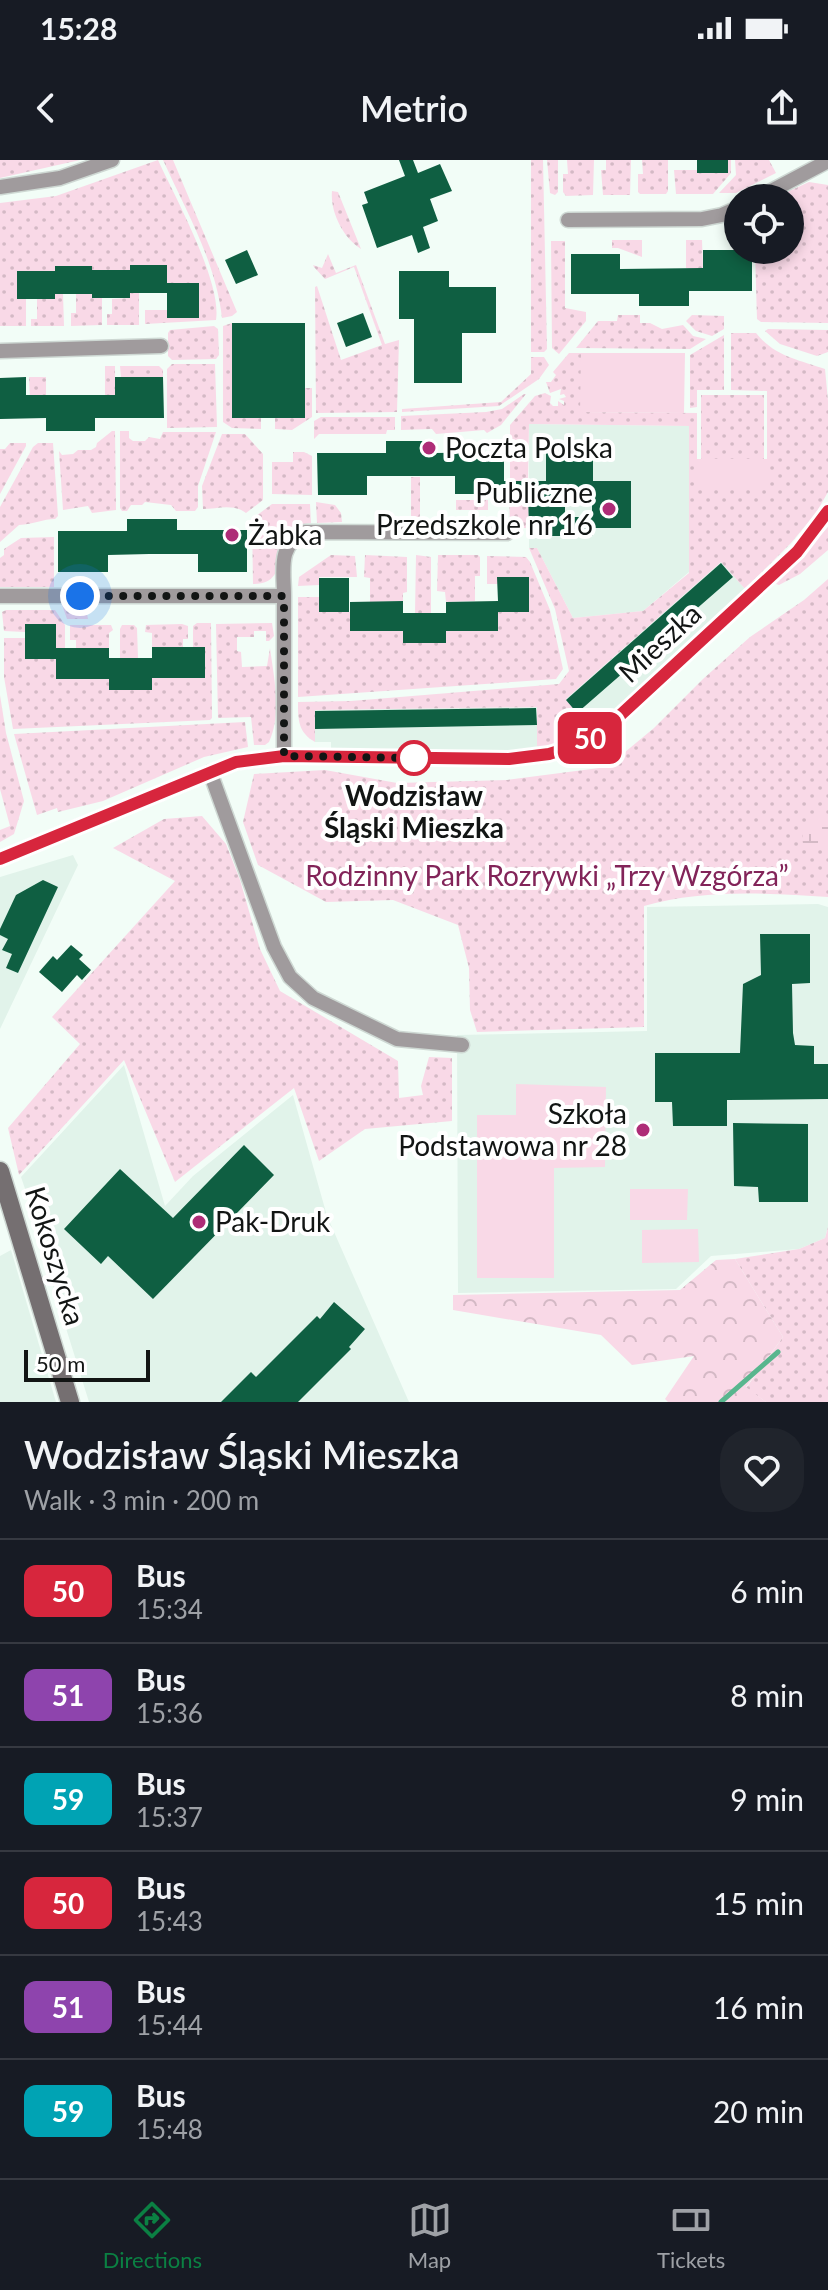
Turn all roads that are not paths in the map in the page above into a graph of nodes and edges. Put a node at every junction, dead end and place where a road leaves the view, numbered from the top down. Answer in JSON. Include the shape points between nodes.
{"nodes":[{"id":1,"x":112,"y":160,"type":"edge"},
{"id":2,"x":828,"y":161,"type":"edge"},
{"id":3,"x":784,"y":184,"type":"edge"},
{"id":4,"x":0,"y":187,"type":"edge"},
{"id":5,"x":724,"y":214,"type":"edge"},
{"id":6,"x":568,"y":220,"type":"dead end"},
{"id":7,"x":161,"y":346,"type":"dead end"},
{"id":8,"x":0,"y":351,"type":"edge"},
{"id":9,"x":828,"y":511,"type":"edge"},
{"id":10,"x":507,"y":533,"type":"dead end"},
{"id":11,"x":0,"y":596,"type":"edge"},
{"id":12,"x":284,"y":596,"type":"junction"},
{"id":13,"x":284,"y":756,"type":"junction"},
{"id":14,"x":210,"y":772,"type":"junction"},
{"id":15,"x":0,"y":859,"type":"edge"},
{"id":16,"x":462,"y":1045,"type":"dead end"},
{"id":17,"x":0,"y":1171,"type":"edge"},
{"id":18,"x":70,"y":1402,"type":"edge"}],
"edges":[{"from":1,"to":4,"type":"street","via":[[60,178]]},
{"from":2,"to":3,"type":"street"},
{"from":5,"to":6,"type":"street","via":[[702,219]]},
{"from":7,"to":8,"type":"street"},
{"from":9,"to":13,"type":"street","name":"Mieszka","via":[[797,552],[614,721],[581,744],[509,759]]},
{"from":10,"to":12,"type":"street","via":[[305,532],[284,552]]},
{"from":11,"to":12,"type":"street"},
{"from":12,"to":13,"type":"street"},
{"from":13,"to":14,"type":"street","name":"Mieszka","via":[[236,762]]},
{"from":14,"to":15,"type":"street","name":"Mieszka"},
{"from":14,"to":16,"type":"street","via":[[290,977],[313,998],[397,1039]]},
{"from":17,"to":18,"type":"street","name":"Kokoszycka"}]}
